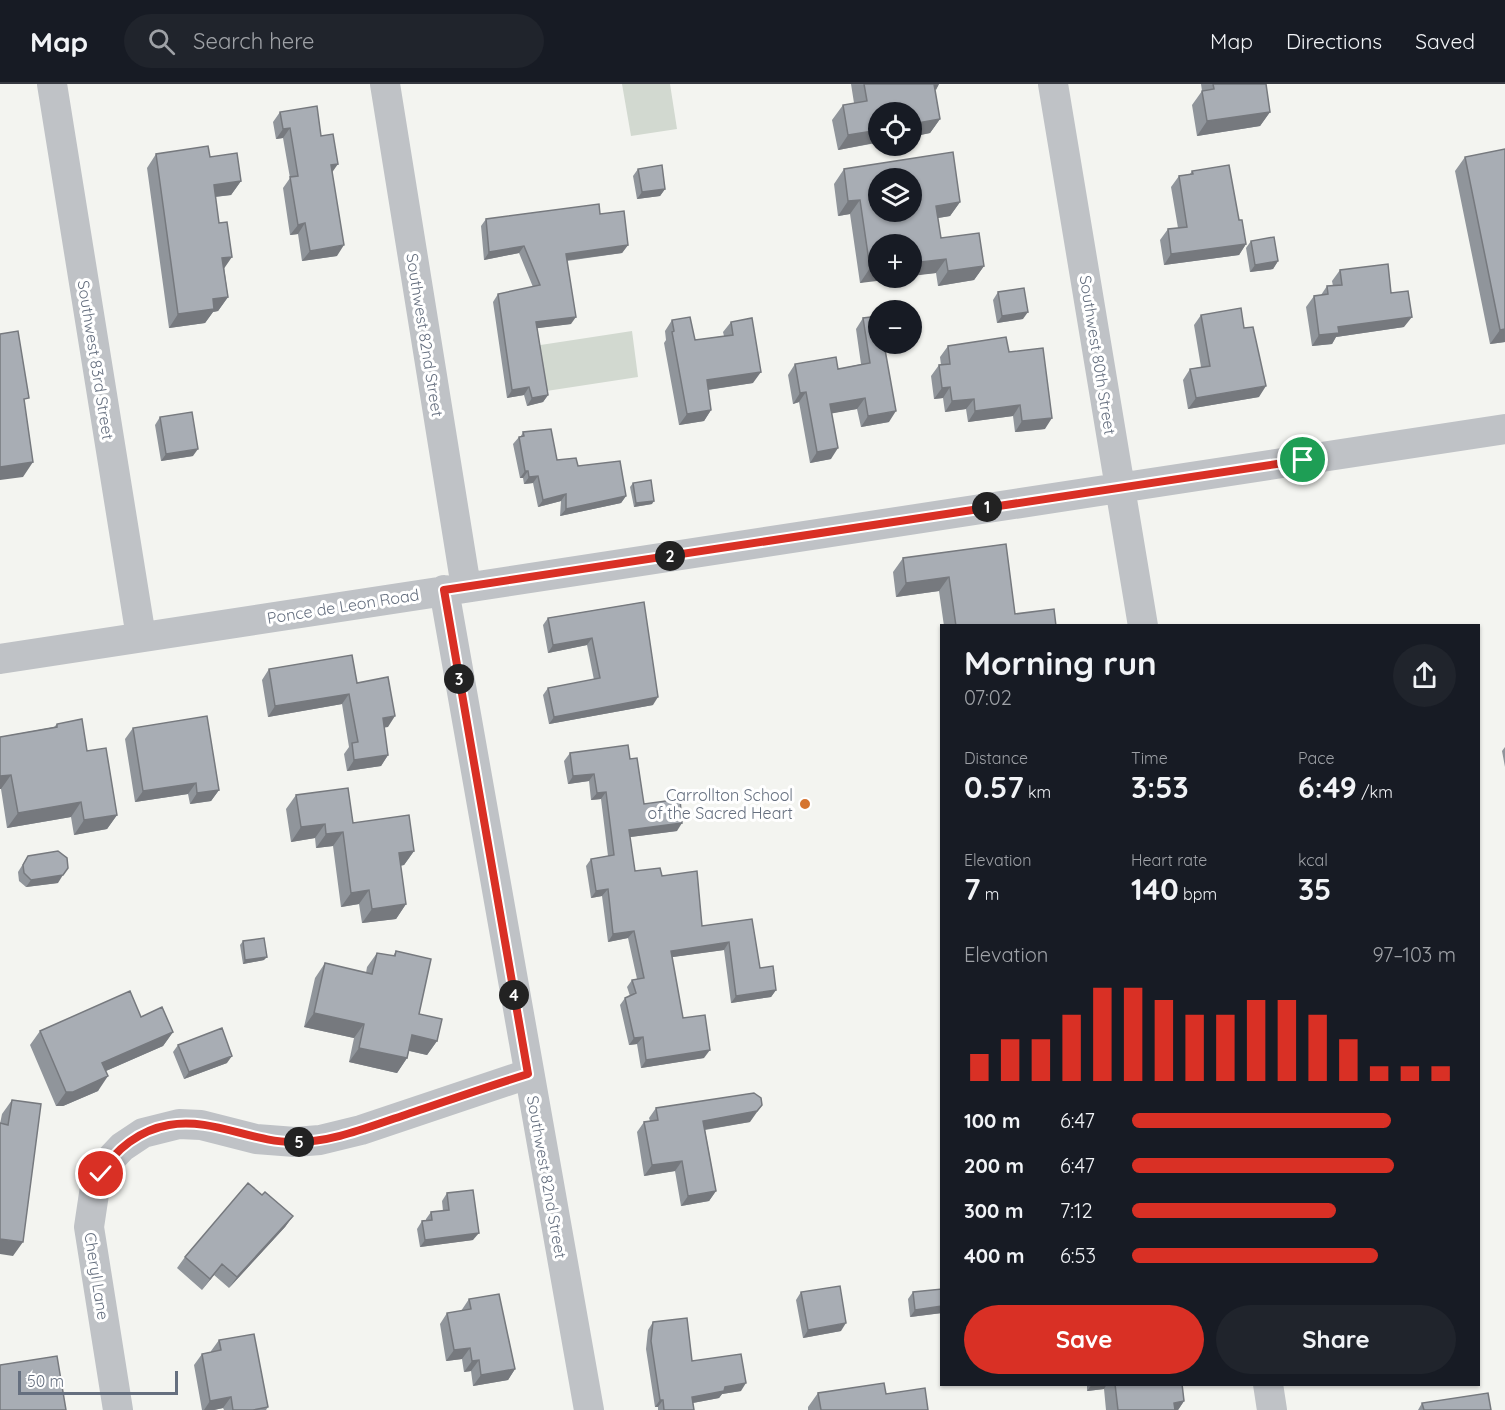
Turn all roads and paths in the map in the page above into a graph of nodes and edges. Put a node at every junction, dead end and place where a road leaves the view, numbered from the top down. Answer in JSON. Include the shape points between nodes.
{"nodes":[{"id":1,"x":52,"y":84,"type":"edge"},
{"id":2,"x":385,"y":84,"type":"edge"},
{"id":3,"x":1053,"y":84,"type":"edge"},
{"id":4,"x":1505,"y":429,"type":"edge"},
{"id":5,"x":1120,"y":488,"type":"junction"},
{"id":6,"x":455,"y":588,"type":"junction"},
{"id":7,"x":1143,"y":624,"type":"edge"},
{"id":8,"x":141,"y":637,"type":"junction"},
{"id":9,"x":0,"y":659,"type":"edge"},
{"id":10,"x":528,"y":1074,"type":"junction"},
{"id":11,"x":1268,"y":1386,"type":"edge"},
{"id":12,"x":118,"y":1410,"type":"edge"},
{"id":13,"x":589,"y":1410,"type":"edge"},
{"id":14,"x":1272,"y":1410,"type":"edge"}],
"edges":[{"from":1,"to":8,"type":"street","name":"Southwest 83rd Street"},
{"from":2,"to":6,"type":"street","name":"Southwest 82nd Street"},
{"from":3,"to":5,"type":"street","name":"Southwest 80th Street"},
{"from":4,"to":5,"type":"street","name":"Ponce de Leon Road"},
{"from":5,"to":6,"type":"street","name":"Ponce de Leon Road"},
{"from":5,"to":7,"type":"street","name":"Southwest 80th Street"},
{"from":6,"to":8,"type":"street","name":"Ponce de Leon Road"},
{"from":6,"to":10,"type":"street","name":"Southwest 82nd Street"},
{"from":8,"to":9,"type":"street","name":"Ponce de Leon Road"},
{"from":10,"to":12,"type":"street","name":"Cheryl Lane","via":[[320,1140],[256,1139],[189,1123],[156,1128],[131,1140],[113,1155],[101,1174],[89,1212],[90,1240]]},
{"from":10,"to":13,"type":"street","name":"Southwest 82nd Street"},
{"from":11,"to":14,"type":"street"}]}
